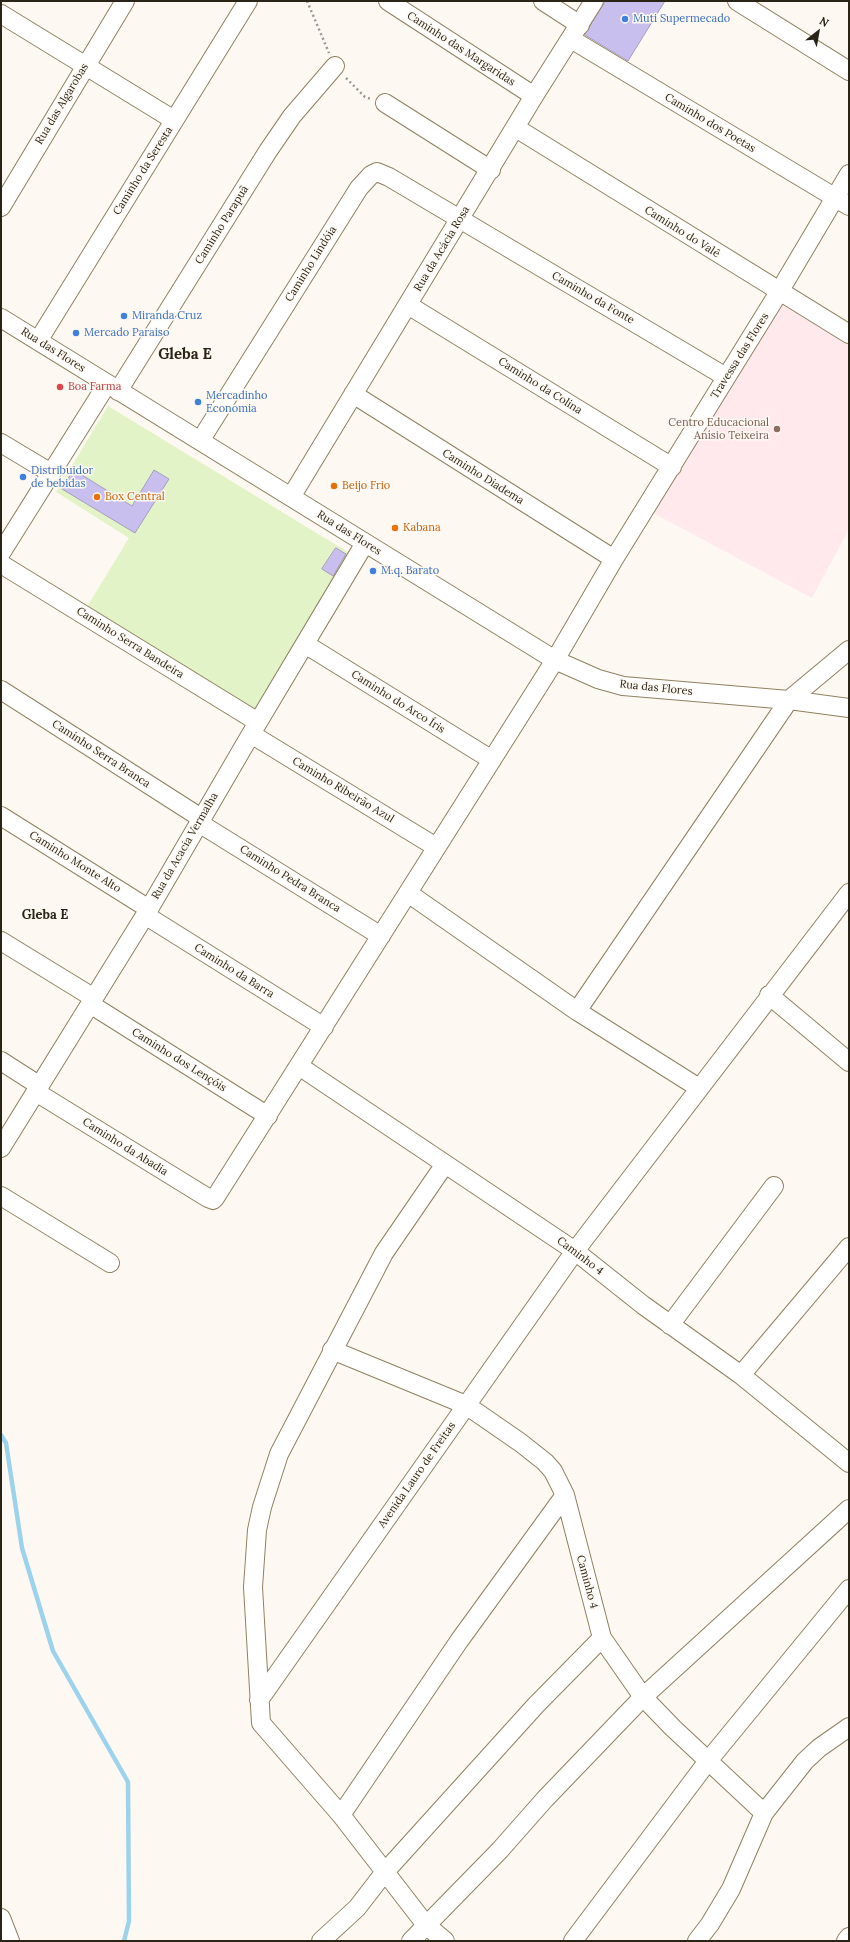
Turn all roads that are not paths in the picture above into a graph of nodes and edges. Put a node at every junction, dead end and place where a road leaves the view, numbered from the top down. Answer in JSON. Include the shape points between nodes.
{"nodes":[{"id":1,"x":8,"y":1,"type":"edge"},
{"id":2,"x":124,"y":1,"type":"edge"},
{"id":3,"x":248,"y":1,"type":"edge"},
{"id":4,"x":388,"y":1,"type":"edge"},
{"id":5,"x":543,"y":1,"type":"edge"},
{"id":6,"x":594,"y":1,"type":"edge"},
{"id":7,"x":737,"y":1,"type":"edge"},
{"id":8,"x":1,"y":13,"type":"edge"},
{"id":9,"x":575,"y":32,"type":"junction"},
{"id":10,"x":85,"y":66,"type":"junction"},
{"id":11,"x":335,"y":66,"type":"dead end"},
{"id":12,"x":849,"y":71,"type":"edge"},
{"id":13,"x":534,"y":96,"type":"junction"},
{"id":14,"x":385,"y":103,"type":"dead end"},
{"id":15,"x":174,"y":120,"type":"junction"},
{"id":16,"x":516,"y":128,"type":"junction"},
{"id":17,"x":491,"y":170,"type":"junction"},
{"id":18,"x":849,"y":174,"type":"edge"},
{"id":19,"x":842,"y":202,"type":"edge"},
{"id":20,"x":1,"y":207,"type":"edge"},
{"id":21,"x":460,"y":220,"type":"junction"},
{"id":22,"x":779,"y":292,"type":"junction"},
{"id":23,"x":408,"y":305,"type":"junction"},
{"id":24,"x":1,"y":318,"type":"edge"},
{"id":25,"x":849,"y":334,"type":"edge"},
{"id":26,"x":38,"y":340,"type":"junction"},
{"id":27,"x":726,"y":377,"type":"junction"},
{"id":28,"x":113,"y":387,"type":"junction"},
{"id":29,"x":353,"y":394,"type":"junction"},
{"id":30,"x":200,"y":441,"type":"junction"},
{"id":31,"x":1,"y":443,"type":"edge"},
{"id":32,"x":672,"y":467,"type":"junction"},
{"id":33,"x":51,"y":473,"type":"junction"},
{"id":34,"x":291,"y":497,"type":"junction"},
{"id":35,"x":365,"y":543,"type":"junction"},
{"id":36,"x":1,"y":553,"type":"edge"},
{"id":37,"x":614,"y":559,"type":"junction"},
{"id":38,"x":1,"y":564,"type":"edge"},
{"id":39,"x":305,"y":644,"type":"junction"},
{"id":40,"x":849,"y":650,"type":"edge"},
{"id":41,"x":555,"y":660,"type":"junction"},
{"id":42,"x":1,"y":690,"type":"edge"},
{"id":43,"x":789,"y":700,"type":"junction"},
{"id":44,"x":849,"y":708,"type":"edge"},
{"id":45,"x":254,"y":728,"type":"junction"},
{"id":46,"x":492,"y":760,"type":"junction"},
{"id":47,"x":1,"y":816,"type":"edge"},
{"id":48,"x":200,"y":820,"type":"junction"},
{"id":49,"x":436,"y":847,"type":"junction"},
{"id":50,"x":408,"y":893,"type":"junction"},
{"id":51,"x":849,"y":893,"type":"edge"},
{"id":52,"x":147,"y":912,"type":"junction"},
{"id":53,"x":381,"y":936,"type":"junction"},
{"id":54,"x":1,"y":941,"type":"edge"},
{"id":55,"x":769,"y":995,"type":"junction"},
{"id":56,"x":92,"y":1001,"type":"junction"},
{"id":57,"x":577,"y":1011,"type":"junction"},
{"id":58,"x":324,"y":1027,"type":"junction"},
{"id":59,"x":1,"y":1061,"type":"edge"},
{"id":60,"x":849,"y":1062,"type":"edge"},
{"id":61,"x":299,"y":1066,"type":"junction"},
{"id":62,"x":699,"y":1088,"type":"junction"},
{"id":63,"x":38,"y":1089,"type":"junction"},
{"id":64,"x":268,"y":1116,"type":"junction"},
{"id":65,"x":1,"y":1148,"type":"edge"},
{"id":66,"x":445,"y":1164,"type":"junction"},
{"id":67,"x":774,"y":1186,"type":"dead end"},
{"id":68,"x":1,"y":1196,"type":"edge"},
{"id":69,"x":213,"y":1200,"type":"joint"},
{"id":70,"x":849,"y":1247,"type":"edge"},
{"id":71,"x":575,"y":1251,"type":"junction"},
{"id":72,"x":110,"y":1263,"type":"dead end"},
{"id":73,"x":670,"y":1325,"type":"junction"},
{"id":74,"x":332,"y":1350,"type":"junction"},
{"id":75,"x":740,"y":1375,"type":"junction"},
{"id":76,"x":466,"y":1405,"type":"junction"},
{"id":77,"x":849,"y":1463,"type":"edge"},
{"id":78,"x":565,"y":1495,"type":"junction"},
{"id":79,"x":849,"y":1509,"type":"edge"},
{"id":80,"x":849,"y":1589,"type":"edge"},
{"id":81,"x":602,"y":1638,"type":"junction"},
{"id":82,"x":643,"y":1697,"type":"junction"},
{"id":83,"x":259,"y":1700,"type":"junction"},
{"id":84,"x":849,"y":1727,"type":"edge"},
{"id":85,"x":708,"y":1761,"type":"junction"},
{"id":86,"x":764,"y":1813,"type":"junction"},
{"id":87,"x":341,"y":1816,"type":"junction"},
{"id":88,"x":384,"y":1873,"type":"junction"},
{"id":89,"x":1,"y":1918,"type":"edge"},
{"id":90,"x":426,"y":1925,"type":"junction"},
{"id":91,"x":849,"y":1937,"type":"edge"},
{"id":92,"x":10,"y":1941,"type":"edge"},
{"id":93,"x":321,"y":1941,"type":"edge"},
{"id":94,"x":411,"y":1941,"type":"edge"},
{"id":95,"x":445,"y":1941,"type":"edge"},
{"id":96,"x":573,"y":1941,"type":"edge"},
{"id":97,"x":697,"y":1941,"type":"edge"},
{"id":98,"x":846,"y":1941,"type":"edge"}],
"edges":[{"from":1,"to":8,"type":"street"},
{"from":2,"to":10,"type":"street","name":"Rua das Algarobas"},
{"from":3,"to":15,"type":"street","name":"Caminho da Seresta"},
{"from":4,"to":13,"type":"street","name":"Caminho das Margaridas"},
{"from":5,"to":9,"type":"street","name":"Caminho dos Poetas"},
{"from":6,"to":9,"type":"street","name":"Rua da Acácia Rosa"},
{"from":7,"to":12,"type":"street"},
{"from":8,"to":10,"type":"street"},
{"from":9,"to":13,"type":"street","name":"Rua da Acácia Rosa"},
{"from":9,"to":19,"type":"street","name":"Caminho dos Poetas"},
{"from":10,"to":15,"type":"street"},
{"from":10,"to":20,"type":"street","name":"Rua das Algarobas"},
{"from":11,"to":28,"type":"street","name":"Caminho Parapuã","via":[[299,106]]},
{"from":13,"to":16,"type":"street","name":"Rua da Acácia Rosa"},
{"from":14,"to":17,"type":"street"},
{"from":15,"to":26,"type":"street","name":"Caminho da Seresta"},
{"from":16,"to":17,"type":"street","name":"Rua da Acácia Rosa"},
{"from":16,"to":22,"type":"street","name":"Caminho do Valê"},
{"from":17,"to":21,"type":"street","name":"Rua da Acácia Rosa"},
{"from":18,"to":19,"type":"street","name":"Travessa das Flores"},
{"from":19,"to":22,"type":"street","name":"Travessa das Flores"},
{"from":21,"to":23,"type":"street","name":"Rua da Acácia Rosa"},
{"from":21,"to":27,"type":"street","name":"Caminho da Fonte"},
{"from":21,"to":30,"type":"street","name":"Caminho Lindóia","via":[[389,177],[377,172],[371,175],[359,188]]},
{"from":22,"to":25,"type":"street","name":"Caminho do Valê"},
{"from":22,"to":27,"type":"street","name":"Travessa das Flores"},
{"from":23,"to":29,"type":"street","name":"Rua da Acácia Rosa"},
{"from":23,"to":32,"type":"street","name":"Caminho da Colina"},
{"from":24,"to":26,"type":"street","name":"Rua das Flores"},
{"from":26,"to":28,"type":"street","name":"Rua das Flores"},
{"from":27,"to":32,"type":"street","name":"Travessa das Flores"},
{"from":28,"to":30,"type":"street","name":"Rua das Flores"},
{"from":28,"to":33,"type":"street","name":"Caminho Parapuã"},
{"from":29,"to":34,"type":"street","name":"Rua da Acácia Rosa"},
{"from":29,"to":37,"type":"street","name":"Caminho Diadema"},
{"from":30,"to":34,"type":"street","name":"Rua das Flores"},
{"from":31,"to":33,"type":"street"},
{"from":32,"to":37,"type":"street","name":"Travessa das Flores"},
{"from":33,"to":36,"type":"street","name":"Caminho Parapuã"},
{"from":34,"to":35,"type":"street","name":"Rua das Flores"},
{"from":35,"to":39,"type":"street","name":"Rua da Acacia Vermalha"},
{"from":35,"to":41,"type":"street","name":"Rua das Flores"},
{"from":37,"to":41,"type":"street","name":"Travessa das Flores"},
{"from":38,"to":45,"type":"street","name":"Caminho Serra Bandeira"},
{"from":39,"to":45,"type":"street","name":"Rua da Acacia Vermalha"},
{"from":39,"to":46,"type":"street","name":"Caminho do Arco Íris"},
{"from":40,"to":43,"type":"street"},
{"from":41,"to":43,"type":"street","name":"Rua das Flores","via":[[598,679],[623,686]]},
{"from":41,"to":46,"type":"street","name":"Travessa das Flores"},
{"from":42,"to":48,"type":"street","name":"Caminho Serra Branca"},
{"from":43,"to":44,"type":"street","name":"Rua das Flores"},
{"from":43,"to":57,"type":"street"},
{"from":45,"to":48,"type":"street","name":"Rua da Acacia Vermalha"},
{"from":45,"to":49,"type":"street","name":"Caminho Ribeirão Azul"},
{"from":46,"to":49,"type":"street","name":"Travessa das Flores"},
{"from":47,"to":52,"type":"street","name":"Caminho Monte Alto"},
{"from":48,"to":52,"type":"street","name":"Rua da Acacia Vermalha"},
{"from":48,"to":53,"type":"street","name":"Caminho Pedra Branca"},
{"from":49,"to":50,"type":"street","name":"Travessa das Flores"},
{"from":50,"to":53,"type":"street","name":"Travessa das Flores"},
{"from":50,"to":57,"type":"street"},
{"from":51,"to":55,"type":"street","name":"Avenida Lauro de Freitas"},
{"from":52,"to":56,"type":"street","name":"Rua da Acacia Vermalha"},
{"from":52,"to":58,"type":"street","name":"Caminho da Barra"},
{"from":53,"to":58,"type":"street","name":"Travessa das Flores"},
{"from":54,"to":56,"type":"street","name":"Caminho dos Lençóis"},
{"from":55,"to":60,"type":"street"},
{"from":55,"to":62,"type":"street","name":"Avenida Lauro de Freitas"},
{"from":56,"to":63,"type":"street","name":"Rua da Acacia Vermalha"},
{"from":56,"to":64,"type":"street","name":"Caminho dos Lençóis"},
{"from":57,"to":62,"type":"street"},
{"from":58,"to":61,"type":"street","name":"Travessa das Flores"},
{"from":59,"to":63,"type":"street","name":"Caminho da Abadia"},
{"from":61,"to":64,"type":"street","name":"Travessa das Flores"},
{"from":61,"to":66,"type":"street","name":"Caminho 4"},
{"from":62,"to":71,"type":"street","name":"Avenida Lauro de Freitas"},
{"from":63,"to":65,"type":"street","name":"Rua da Acacia Vermalha"},
{"from":63,"to":69,"type":"street","name":"Caminho da Abadia"},
{"from":64,"to":69,"type":"street","name":"Travessa das Flores"},
{"from":66,"to":71,"type":"street","name":"Caminho 4"},
{"from":66,"to":74,"type":"street","via":[[384,1253]]},
{"from":67,"to":73,"type":"street"},
{"from":68,"to":72,"type":"street"},
{"from":70,"to":75,"type":"street"},
{"from":71,"to":73,"type":"street","name":"Caminho 4"},
{"from":71,"to":76,"type":"street","name":"Avenida Lauro de Freitas"},
{"from":73,"to":75,"type":"street","name":"Caminho 4"},
{"from":74,"to":76,"type":"street","name":"Caminho 4"},
{"from":74,"to":83,"type":"street","via":[[278,1454],[257,1530],[253,1587]]},
{"from":75,"to":77,"type":"street","name":"Caminho 4"},
{"from":76,"to":78,"type":"street","name":"Caminho 4","via":[[545,1462]]},
{"from":76,"to":83,"type":"street","name":"Avenida Lauro de Freitas"},
{"from":78,"to":81,"type":"street","name":"Caminho 4"},
{"from":78,"to":87,"type":"street","via":[[463,1635]]},
{"from":79,"to":82,"type":"street"},
{"from":80,"to":85,"type":"street"},
{"from":81,"to":82,"type":"street","name":"Caminho 4"},
{"from":81,"to":88,"type":"street","via":[[536,1705]]},
{"from":82,"to":85,"type":"street","name":"Caminho 4"},
{"from":82,"to":90,"type":"street"},
{"from":83,"to":87,"type":"street","via":[[262,1723]]},
{"from":84,"to":86,"type":"street","via":[[805,1761]]},
{"from":85,"to":86,"type":"street","name":"Caminho 4"},
{"from":85,"to":96,"type":"street"},
{"from":86,"to":97,"type":"street","via":[[730,1889]]},
{"from":87,"to":88,"type":"street"},
{"from":88,"to":90,"type":"street"},
{"from":88,"to":93,"type":"street","via":[[357,1908]]},
{"from":89,"to":92,"type":"street"},
{"from":90,"to":94,"type":"street"},
{"from":90,"to":95,"type":"street"},
{"from":91,"to":98,"type":"street"}]}
